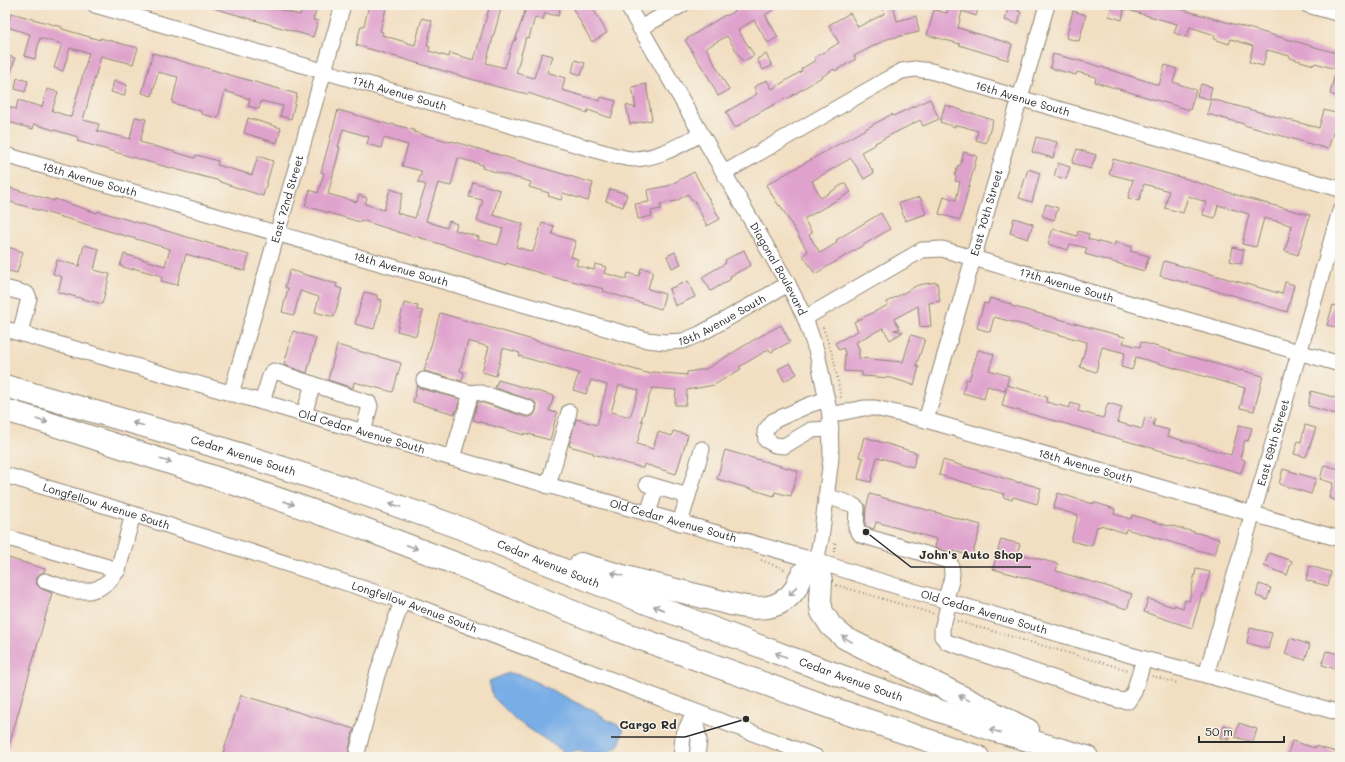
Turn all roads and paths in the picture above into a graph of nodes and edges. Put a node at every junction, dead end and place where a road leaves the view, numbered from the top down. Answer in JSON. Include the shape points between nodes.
{"nodes":[{"id":1,"x":95,"y":5,"type":"edge"},
{"id":2,"x":343,"y":5,"type":"edge"},
{"id":3,"x":627,"y":5,"type":"edge"},
{"id":4,"x":682,"y":5,"type":"edge"},
{"id":5,"x":1047,"y":5,"type":"edge"},
{"id":6,"x":1308,"y":5,"type":"edge"},
{"id":7,"x":1340,"y":14,"type":"edge"},
{"id":8,"x":640,"y":28,"type":"junction"},
{"id":9,"x":324,"y":71,"type":"junction"},
{"id":10,"x":1019,"y":98,"type":"junction"},
{"id":11,"x":701,"y":134,"type":"junction"},
{"id":12,"x":5,"y":155,"type":"edge"},
{"id":13,"x":724,"y":173,"type":"junction"},
{"id":14,"x":1340,"y":188,"type":"edge"},
{"id":15,"x":1340,"y":211,"type":"edge"},
{"id":16,"x":278,"y":233,"type":"junction"},
{"id":17,"x":974,"y":258,"type":"junction"},
{"id":18,"x":788,"y":284,"type":"junction"},
{"id":19,"x":5,"y":288,"type":"edge"},
{"id":20,"x":805,"y":318,"type":"junction"},
{"id":21,"x":5,"y":329,"type":"edge"},
{"id":22,"x":20,"y":333,"type":"junction"},
{"id":23,"x":1299,"y":352,"type":"junction"},
{"id":24,"x":1340,"y":364,"type":"edge"},
{"id":25,"x":424,"y":380,"type":"dead end"},
{"id":26,"x":313,"y":384,"type":"junction"},
{"id":27,"x":5,"y":386,"type":"edge"},
{"id":28,"x":471,"y":393,"type":"junction"},
{"id":29,"x":231,"y":394,"type":"junction"},
{"id":30,"x":827,"y":399,"type":"junction"},
{"id":31,"x":262,"y":402,"type":"junction"},
{"id":32,"x":528,"y":408,"type":"dead end"},
{"id":33,"x":5,"y":410,"type":"edge"},
{"id":34,"x":570,"y":412,"type":"dead end"},
{"id":35,"x":304,"y":414,"type":"junction"},
{"id":36,"x":926,"y":420,"type":"junction"},
{"id":37,"x":830,"y":422,"type":"junction"},
{"id":38,"x":363,"y":432,"type":"junction"},
{"id":39,"x":702,"y":449,"type":"dead end"},
{"id":40,"x":452,"y":458,"type":"junction"},
{"id":41,"x":5,"y":476,"type":"edge"},
{"id":42,"x":548,"y":486,"type":"junction"},
{"id":43,"x":688,"y":496,"type":"junction"},
{"id":44,"x":826,"y":496,"type":"junction"},
{"id":45,"x":1252,"y":513,"type":"junction"},
{"id":46,"x":133,"y":514,"type":"junction"},
{"id":47,"x":648,"y":514,"type":"junction"},
{"id":48,"x":680,"y":523,"type":"junction"},
{"id":49,"x":458,"y":527,"type":"junction"},
{"id":50,"x":5,"y":537,"type":"edge"},
{"id":51,"x":1340,"y":538,"type":"edge"},
{"id":52,"x":834,"y":545,"type":"dead end"},
{"id":53,"x":826,"y":557,"type":"junction"},
{"id":54,"x":118,"y":570,"type":"junction"},
{"id":55,"x":45,"y":581,"type":"dead end"},
{"id":56,"x":402,"y":601,"type":"junction"},
{"id":57,"x":947,"y":601,"type":"junction"},
{"id":58,"x":1144,"y":658,"type":"junction"},
{"id":59,"x":1206,"y":675,"type":"junction"},
{"id":60,"x":694,"y":712,"type":"junction"},
{"id":61,"x":1340,"y":713,"type":"edge"},
{"id":62,"x":1080,"y":755,"type":"edge"},
{"id":63,"x":356,"y":757,"type":"edge"},
{"id":64,"x":681,"y":757,"type":"edge"},
{"id":65,"x":697,"y":757,"type":"edge"},
{"id":66,"x":816,"y":757,"type":"edge"},
{"id":67,"x":978,"y":757,"type":"edge"}],
"edges":[{"from":1,"to":9,"type":"street","name":"17th Avenue South"},
{"from":2,"to":9,"type":"street","name":"East 72nd Street"},
{"from":3,"to":8,"type":"street","name":"Diagonal Boulevard"},
{"from":4,"to":8,"type":"street"},
{"from":5,"to":10,"type":"street","name":"East 70th Street"},
{"from":6,"to":7,"type":"street"},
{"from":8,"to":11,"type":"street","name":"Diagonal Boulevard"},
{"from":9,"to":11,"type":"street","name":"17th Avenue South","via":[[633,159],[667,151]]},
{"from":9,"to":16,"type":"street","name":"East 72nd Street"},
{"from":10,"to":13,"type":"street","name":"16th Avenue South","via":[[931,71],[902,71]]},
{"from":10,"to":14,"type":"street","name":"16th Avenue South"},
{"from":10,"to":17,"type":"street","name":"East 70th Street"},
{"from":11,"to":13,"type":"street","name":"Diagonal Boulevard"},
{"from":12,"to":16,"type":"street","name":"18th Avenue South"},
{"from":13,"to":18,"type":"street","name":"Diagonal Boulevard"},
{"from":15,"to":23,"type":"street","name":"East 69th Street"},
{"from":16,"to":18,"type":"street","name":"18th Avenue South","via":[[647,340],[665,342],[683,341],[700,334]]},
{"from":16,"to":29,"type":"street","name":"East 72nd Street"},
{"from":17,"to":20,"type":"street","name":"17th Avenue South","via":[[942,249],[922,250]]},
{"from":17,"to":23,"type":"street","name":"17th Avenue South"},
{"from":17,"to":36,"type":"street","name":"East 70th Street"},
{"from":18,"to":20,"type":"street","name":"Diagonal Boulevard"},
{"from":19,"to":22,"type":"street","via":[[27,294],[30,298]]},
{"from":20,"to":30,"type":"street","name":"Diagonal Boulevard","via":[[817,353]]},
{"from":21,"to":22,"type":"street","name":"Old Cedar Avenue South"},
{"from":22,"to":29,"type":"street","name":"Old Cedar Avenue South"},
{"from":23,"to":24,"type":"street","name":"17th Avenue South"},
{"from":23,"to":45,"type":"street","name":"East 69th Street"},
{"from":25,"to":28,"type":"street"},
{"from":26,"to":31,"type":"street","via":[[274,371],[271,373]]},
{"from":26,"to":35,"type":"street"},
{"from":26,"to":38,"type":"street","via":[[369,403]]},
{"from":49,"to":27,"type":"highway","name":"Cedar Avenue South","one_way":true,"via":[[211,445]]},
{"from":28,"to":32,"type":"street","via":[[478,392]]},
{"from":28,"to":40,"type":"street"},
{"from":29,"to":31,"type":"street","name":"Old Cedar Avenue South"},
{"from":30,"to":37,"type":"street","name":"Diagonal Boulevard"},
{"from":30,"to":37,"type":"street","name":"18th Avenue South","via":[[773,421],[765,431],[766,440],[784,446]]},
{"from":31,"to":35,"type":"street","name":"Old Cedar Avenue South"},
{"from":33,"to":67,"type":"highway","one_way":true,"via":[[362,528],[619,631],[840,712]]},
{"from":34,"to":42,"type":"street"},
{"from":35,"to":38,"type":"street","name":"Old Cedar Avenue South"},
{"from":36,"to":37,"type":"street","name":"18th Avenue South","via":[[875,408],[864,408]]},
{"from":36,"to":45,"type":"street","name":"18th Avenue South"},
{"from":37,"to":44,"type":"street","name":"Diagonal Boulevard","via":[[831,458]]},
{"from":38,"to":40,"type":"street","name":"Old Cedar Avenue South"},
{"from":39,"to":43,"type":"street"},
{"from":40,"to":42,"type":"street","name":"Old Cedar Avenue South"},
{"from":41,"to":46,"type":"street","name":"Longfellow Avenue South"},
{"from":42,"to":47,"type":"street","name":"Old Cedar Avenue South"},
{"from":43,"to":47,"type":"street","via":[[651,486]]},
{"from":43,"to":48,"type":"street"},
{"from":44,"to":53,"type":"street","name":"Diagonal Boulevard","via":[[821,539]]},
{"from":44,"to":57,"type":"street","via":[[857,508],[856,528],[861,535],[948,562],[953,574]]},
{"from":45,"to":51,"type":"street","name":"18th Avenue South"},
{"from":45,"to":59,"type":"street","name":"East 69th Street"},
{"from":46,"to":54,"type":"street"},
{"from":46,"to":56,"type":"street","name":"Longfellow Avenue South"},
{"from":47,"to":48,"type":"street","name":"Old Cedar Avenue South"},
{"from":48,"to":53,"type":"street","name":"Old Cedar Avenue South"},
{"from":53,"to":49,"type":"highway","one_way":true,"via":[[801,575],[796,588],[788,598],[768,608],[746,608],[640,581]]},
{"from":62,"to":49,"type":"highway","name":"Cedar Avenue South","one_way":true,"via":[[993,730],[788,657]]},
{"from":50,"to":54,"type":"street"},
{"from":52,"to":53,"type":"path"},
{"from":53,"to":57,"type":"street","name":"Old Cedar Avenue South"},
{"from":62,"to":53,"type":"highway","one_way":true,"via":[[845,638],[831,626],[822,612],[821,581]]},
{"from":54,"to":55,"type":"street","via":[[109,581],[89,591],[75,591]]},
{"from":56,"to":60,"type":"street","name":"Longfellow Avenue South"},
{"from":56,"to":63,"type":"street","via":[[377,675]]},
{"from":57,"to":58,"type":"street","name":"Old Cedar Avenue South"},
{"from":57,"to":58,"type":"street","via":[[942,629],[942,636],[947,642],[1118,700],[1128,701],[1134,692]]},
{"from":58,"to":59,"type":"street","name":"Old Cedar Avenue South"},
{"from":59,"to":61,"type":"street","name":"Old Cedar Avenue South"},
{"from":60,"to":64,"type":"street","via":[[683,736]]},
{"from":60,"to":65,"type":"street","via":[[699,740]]},
{"from":60,"to":66,"type":"street","name":"Longfellow Avenue South"}]}
